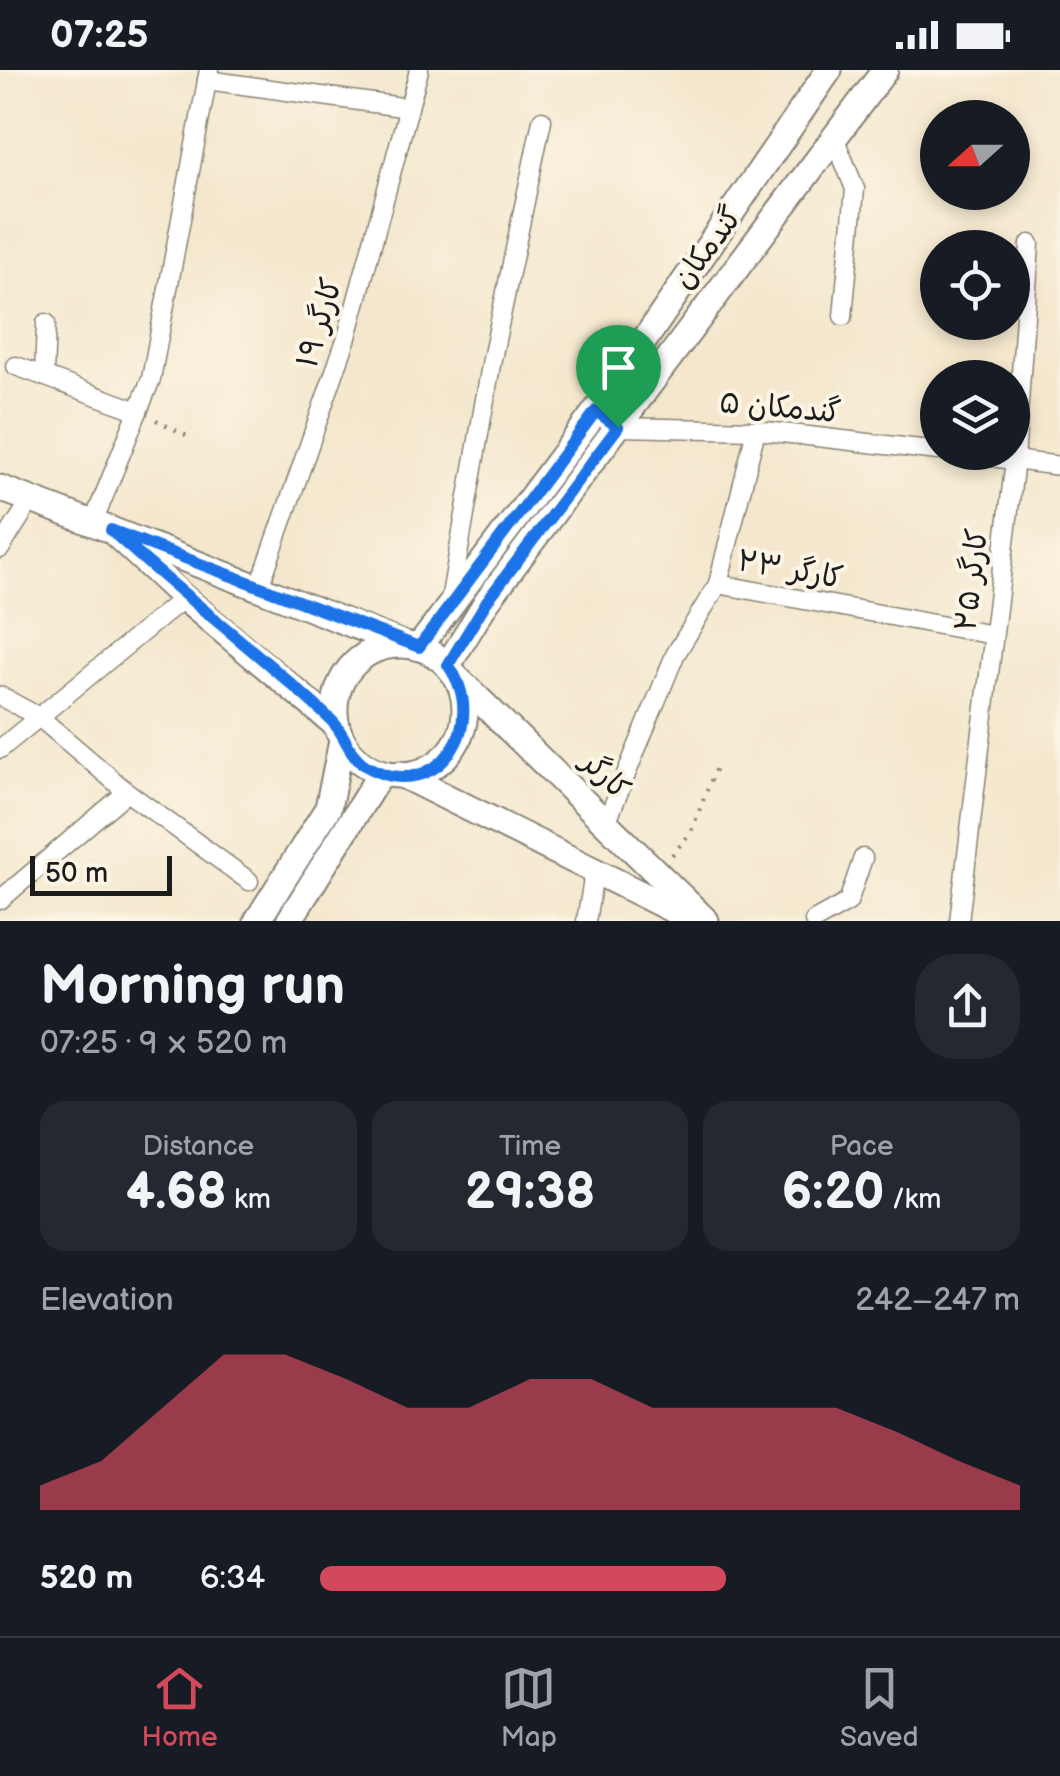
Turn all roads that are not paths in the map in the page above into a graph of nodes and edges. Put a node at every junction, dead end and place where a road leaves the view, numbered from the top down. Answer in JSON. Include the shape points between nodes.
{"nodes":[{"id":1,"x":419,"y":70,"type":"edge"},
{"id":2,"x":829,"y":70,"type":"edge"},
{"id":3,"x":885,"y":70,"type":"edge"},
{"id":4,"x":208,"y":75,"type":"edge"},
{"id":5,"x":409,"y":108,"type":"junction"},
{"id":6,"x":542,"y":120,"type":"dead end"},
{"id":7,"x":834,"y":137,"type":"junction"},
{"id":8,"x":729,"y":211,"type":"junction"},
{"id":9,"x":761,"y":232,"type":"junction"},
{"id":10,"x":842,"y":316,"type":"dead end"},
{"id":11,"x":46,"y":323,"type":"dead end"},
{"id":12,"x":16,"y":366,"type":"dead end"},
{"id":13,"x":44,"y":376,"type":"junction"},
{"id":14,"x":138,"y":410,"type":"junction"},
{"id":15,"x":596,"y":411,"type":"junction"},
{"id":16,"x":618,"y":427,"type":"junction"},
{"id":17,"x":756,"y":430,"type":"junction"},
{"id":18,"x":920,"y":449,"type":"edge"},
{"id":19,"x":1030,"y":462,"type":"edge"},
{"id":20,"x":1060,"y":466,"type":"edge"},
{"id":21,"x":1014,"y":470,"type":"edge"},
{"id":22,"x":0,"y":488,"type":"edge"},
{"id":23,"x":31,"y":500,"type":"junction"},
{"id":24,"x":102,"y":526,"type":"junction"},
{"id":25,"x":0,"y":549,"type":"edge"},
{"id":26,"x":718,"y":584,"type":"junction"},
{"id":27,"x":259,"y":588,"type":"junction"},
{"id":28,"x":184,"y":598,"type":"junction"},
{"id":29,"x":450,"y":602,"type":"junction"},
{"id":30,"x":994,"y":636,"type":"junction"},
{"id":31,"x":411,"y":646,"type":"junction"},
{"id":32,"x":453,"y":672,"type":"junction"},
{"id":33,"x":0,"y":696,"type":"edge"},
{"id":34,"x":39,"y":716,"type":"junction"},
{"id":35,"x":339,"y":733,"type":"junction"},
{"id":36,"x":0,"y":749,"type":"edge"},
{"id":37,"x":390,"y":774,"type":"junction"},
{"id":38,"x":128,"y":792,"type":"junction"},
{"id":39,"x":606,"y":822,"type":"junction"},
{"id":40,"x":863,"y":858,"type":"dead end"},
{"id":41,"x":594,"y":874,"type":"junction"},
{"id":42,"x":248,"y":882,"type":"dead end"},
{"id":43,"x":0,"y":900,"type":"edge"},
{"id":44,"x":258,"y":921,"type":"edge"},
{"id":45,"x":290,"y":921,"type":"edge"},
{"id":46,"x":586,"y":921,"type":"edge"},
{"id":47,"x":696,"y":921,"type":"edge"},
{"id":48,"x":706,"y":921,"type":"edge"},
{"id":49,"x":814,"y":921,"type":"edge"},
{"id":50,"x":959,"y":921,"type":"edge"}],
"edges":[{"from":1,"to":5,"type":"street","name":"کارگر ۱۹"},
{"from":2,"to":8,"type":"main road","name":"گندمکان"},
{"from":3,"to":7,"type":"main road","name":"گندمکان"},
{"from":4,"to":5,"type":"street"},
{"from":4,"to":14,"type":"street","via":[[151,379]]},
{"from":5,"to":27,"type":"street","name":"کارگر ۱۹","via":[[347,337]]},
{"from":6,"to":29,"type":"street","name":"گندمکان"},
{"from":7,"to":9,"type":"main road","name":"گندمکان"},
{"from":7,"to":10,"type":"street","via":[[855,189]]},
{"from":8,"to":9,"type":"main road"},
{"from":8,"to":15,"type":"main road","name":"گندمکان"},
{"from":9,"to":16,"type":"main road","name":"گندمکان"},
{"from":11,"to":13,"type":"street"},
{"from":12,"to":13,"type":"street"},
{"from":13,"to":14,"type":"street"},
{"from":14,"to":24,"type":"street"},
{"from":15,"to":16,"type":"main road"},
{"from":15,"to":29,"type":"main road","name":"گندمکان"},
{"from":16,"to":17,"type":"street","name":"گندمکان ۵"},
{"from":16,"to":32,"type":"main road","name":"گندمکان","via":[[487,601]]},
{"from":17,"to":18,"type":"street","name":"گندمکان ۵"},
{"from":17,"to":26,"type":"street"},
{"from":19,"to":20,"type":"street"},
{"from":21,"to":30,"type":"street","name":"کارگر ۲۵"},
{"from":22,"to":23,"type":"main road"},
{"from":23,"to":24,"type":"main road"},
{"from":23,"to":25,"type":"street"},
{"from":24,"to":27,"type":"main road"},
{"from":24,"to":28,"type":"main road"},
{"from":26,"to":30,"type":"street","name":"کارگر ۲۳"},
{"from":26,"to":39,"type":"street","name":"کارگر ۲۳","via":[[675,655]]},
{"from":27,"to":31,"type":"main road"},
{"from":28,"to":34,"type":"street"},
{"from":28,"to":35,"type":"main road"},
{"from":29,"to":31,"type":"main road","name":"گندمکان"},
{"from":30,"to":50,"type":"street","name":"کارگر ۲۵"},
{"from":31,"to":32,"type":"main road"},
{"from":31,"to":35,"type":"main road","via":[[369,652],[355,662],[337,691]]},
{"from":32,"to":37,"type":"main road","via":[[466,712],[456,745],[432,768]]},
{"from":32,"to":39,"type":"main road","name":"کارگر"},
{"from":33,"to":34,"type":"street"},
{"from":34,"to":36,"type":"street"},
{"from":34,"to":38,"type":"street"},
{"from":35,"to":37,"type":"main road","via":[[366,766]]},
{"from":35,"to":44,"type":"main road","via":[[328,808]]},
{"from":37,"to":41,"type":"main road"},
{"from":37,"to":45,"type":"main road"},
{"from":38,"to":42,"type":"street"},
{"from":38,"to":43,"type":"street"},
{"from":39,"to":48,"type":"main road","name":"کارگر"},
{"from":40,"to":49,"type":"street","via":[[848,902]]},
{"from":41,"to":46,"type":"street"},
{"from":41,"to":47,"type":"main road"}]}
